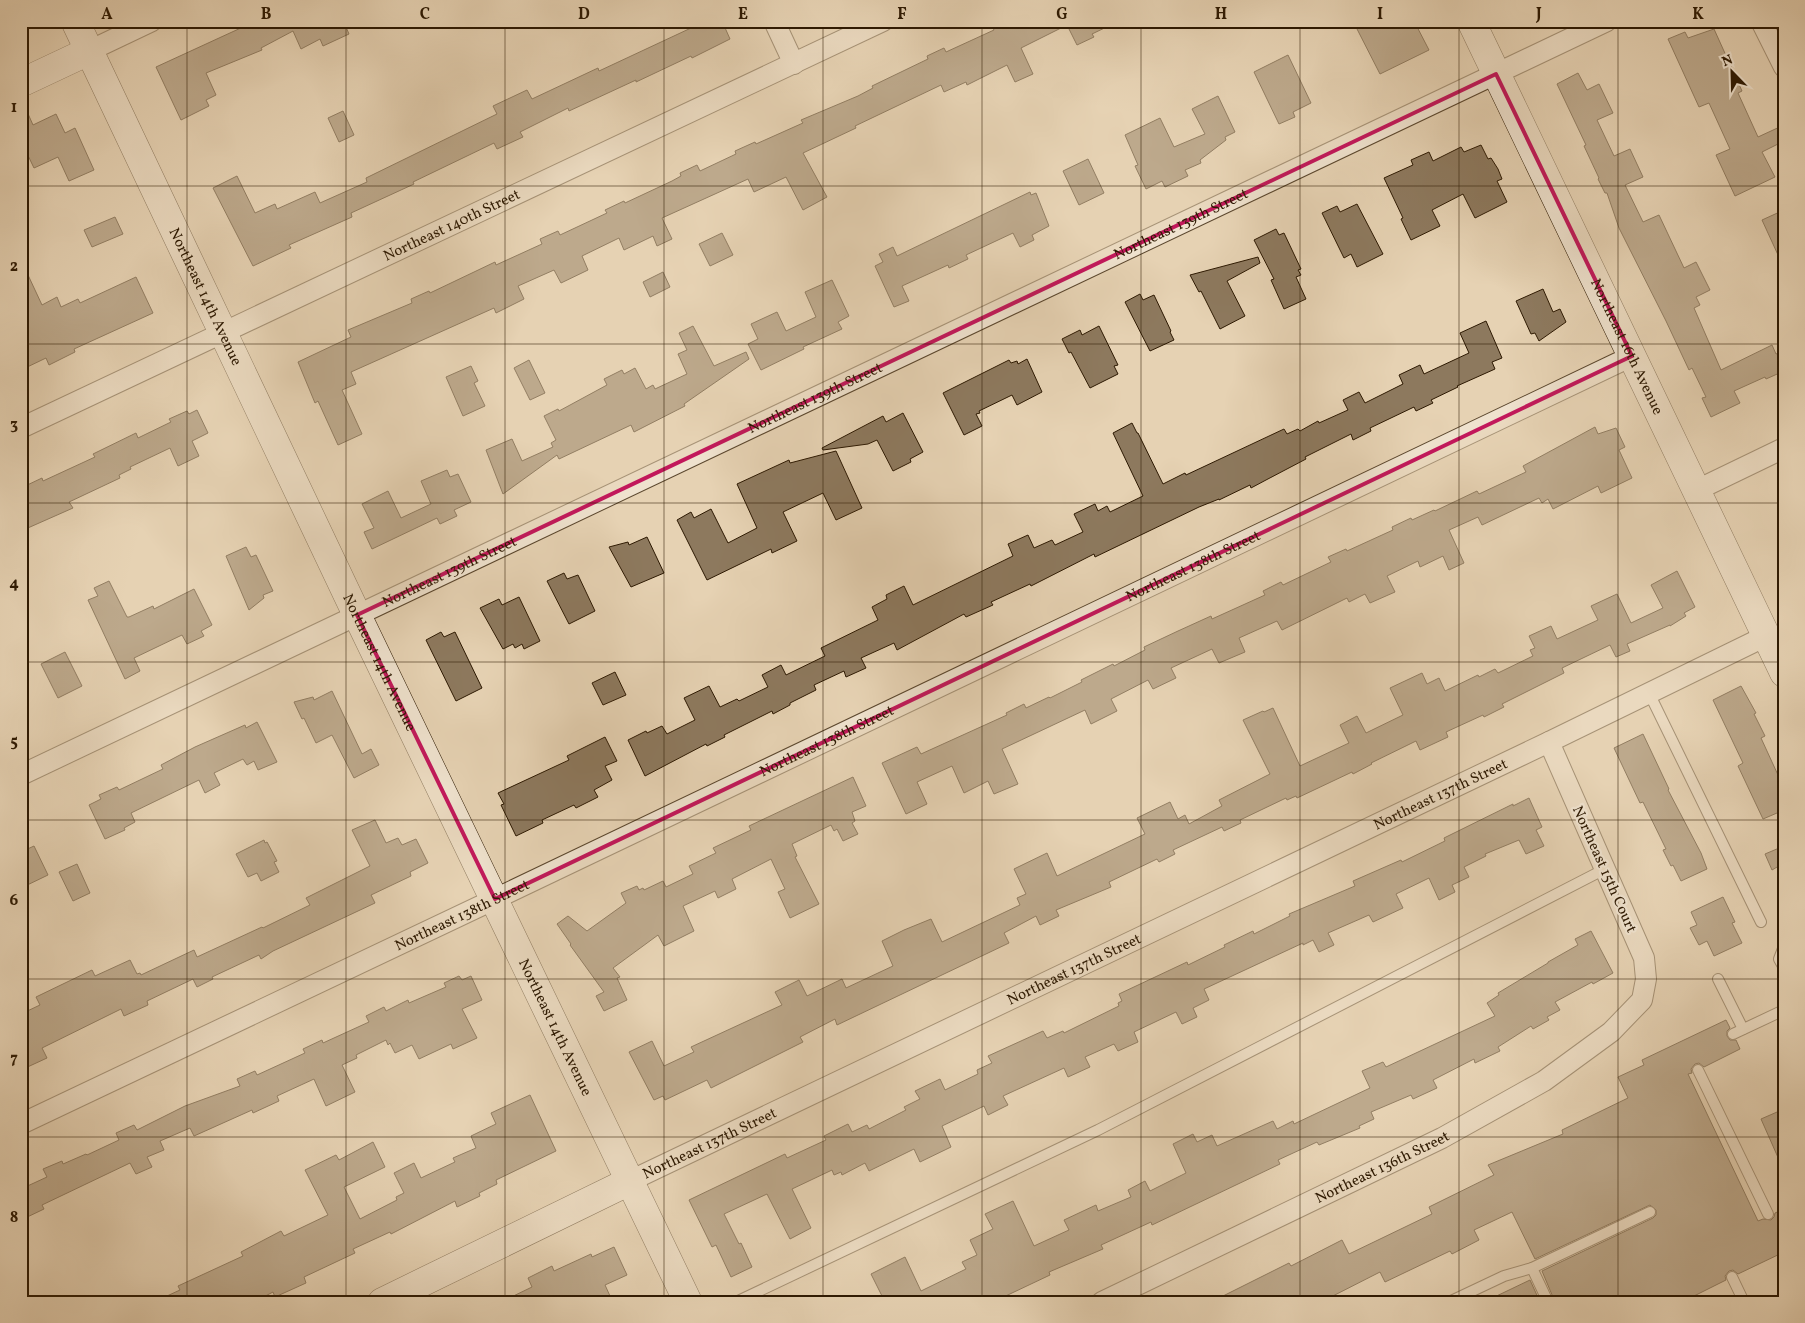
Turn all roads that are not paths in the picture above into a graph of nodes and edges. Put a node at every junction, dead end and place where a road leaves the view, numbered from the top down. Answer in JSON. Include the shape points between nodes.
{"nodes":[{"id":1,"x":75,"y":21,"type":"edge"},
{"id":2,"x":152,"y":21,"type":"edge"},
{"id":3,"x":774,"y":21,"type":"edge"},
{"id":4,"x":883,"y":21,"type":"edge"},
{"id":5,"x":1471,"y":21,"type":"edge"},
{"id":6,"x":1607,"y":21,"type":"edge"},
{"id":7,"x":1761,"y":21,"type":"edge"},
{"id":8,"x":89,"y":51,"type":"junction"},
{"id":9,"x":794,"y":64,"type":"junction"},
{"id":10,"x":1784,"y":67,"type":"edge"},
{"id":11,"x":1496,"y":74,"type":"junction"},
{"id":12,"x":21,"y":83,"type":"edge"},
{"id":13,"x":222,"y":332,"type":"junction"},
{"id":14,"x":1632,"y":356,"type":"junction"},
{"id":15,"x":21,"y":428,"type":"edge"},
{"id":16,"x":1784,"y":448,"type":"edge"},
{"id":17,"x":1697,"y":490,"type":"junction"},
{"id":18,"x":358,"y":615,"type":"junction"},
{"id":19,"x":1766,"y":636,"type":"junction"},
{"id":20,"x":1784,"y":673,"type":"edge"},
{"id":21,"x":1649,"y":693,"type":"junction"},
{"id":22,"x":1549,"y":742,"type":"junction"},
{"id":23,"x":21,"y":775,"type":"edge"},
{"id":24,"x":1605,"y":869,"type":"junction"},
{"id":25,"x":495,"y":900,"type":"junction"},
{"id":26,"x":1761,"y":922,"type":"dead end"},
{"id":27,"x":1784,"y":946,"type":"edge"},
{"id":28,"x":1784,"y":968,"type":"edge"},
{"id":29,"x":1718,"y":978,"type":"dead end"},
{"id":30,"x":1642,"y":1000,"type":"joint"},
{"id":31,"x":1784,"y":1010,"type":"edge"},
{"id":32,"x":1698,"y":1070,"type":"dead end"},
{"id":33,"x":21,"y":1124,"type":"edge"},
{"id":34,"x":630,"y":1181,"type":"junction"},
{"id":35,"x":1650,"y":1212,"type":"dead end"},
{"id":36,"x":1768,"y":1214,"type":"dead end"},
{"id":37,"x":1532,"y":1268,"type":"junction"},
{"id":38,"x":1732,"y":1277,"type":"dead end"},
{"id":39,"x":382,"y":1302,"type":"edge"},
{"id":40,"x":688,"y":1302,"type":"edge"},
{"id":41,"x":736,"y":1302,"type":"edge"},
{"id":42,"x":1102,"y":1302,"type":"edge"},
{"id":43,"x":1449,"y":1302,"type":"edge"},
{"id":44,"x":1548,"y":1302,"type":"edge"},
{"id":45,"x":1744,"y":1302,"type":"edge"}],
"edges":[{"from":1,"to":8,"type":"street","name":"Northeast 14th Avenue"},
{"from":2,"to":8,"type":"street"},
{"from":3,"to":9,"type":"street"},
{"from":4,"to":9,"type":"street","name":"Northeast 140th Street"},
{"from":5,"to":11,"type":"street","name":"Northeast 16th Avenue"},
{"from":6,"to":11,"type":"street","name":"Northeast 139th Street"},
{"from":7,"to":10,"type":"street"},
{"from":8,"to":12,"type":"street"},
{"from":8,"to":13,"type":"street","name":"Northeast 14th Avenue"},
{"from":9,"to":13,"type":"street","name":"Northeast 140th Street"},
{"from":11,"to":14,"type":"street","name":"Northeast 16th Avenue"},
{"from":11,"to":18,"type":"street","name":"Northeast 139th Street"},
{"from":13,"to":15,"type":"street","name":"Northeast 140th Street"},
{"from":13,"to":18,"type":"street","name":"Northeast 14th Avenue"},
{"from":14,"to":17,"type":"street","name":"Northeast 16th Avenue"},
{"from":14,"to":25,"type":"street","name":"Northeast 138th Street"},
{"from":16,"to":17,"type":"street"},
{"from":17,"to":19,"type":"street","name":"Northeast 16th Avenue"},
{"from":18,"to":23,"type":"street","name":"Northeast 139th Street"},
{"from":18,"to":25,"type":"street","name":"Northeast 14th Avenue"},
{"from":19,"to":20,"type":"street","name":"Northeast 16th Avenue"},
{"from":19,"to":21,"type":"street","name":"Northeast 137th Street"},
{"from":21,"to":22,"type":"street","name":"Northeast 137th Street"},
{"from":21,"to":26,"type":"lane"},
{"from":22,"to":24,"type":"street","name":"Northeast 15th Court"},
{"from":22,"to":34,"type":"street","name":"Northeast 137th Street"},
{"from":24,"to":30,"type":"street","name":"Northeast 15th Court","via":[[1644,958],[1646,979]]},
{"from":24,"to":41,"type":"lane","via":[[1098,1130]]},
{"from":25,"to":33,"type":"street","name":"Northeast 138th Street"},
{"from":25,"to":34,"type":"street","name":"Northeast 14th Avenue"},
{"from":27,"to":28,"type":"lane","via":[[1780,959]]},
{"from":29,"to":31,"type":"lane","via":[[1738,1032]]},
{"from":30,"to":42,"type":"street","name":"Northeast 136th Street","via":[[1611,1032],[1544,1081],[1442,1138]]},
{"from":32,"to":36,"type":"lane"},
{"from":34,"to":39,"type":"street","name":"Northeast 137th Street"},
{"from":34,"to":40,"type":"street","name":"Northeast 14th Avenue"},
{"from":35,"to":37,"type":"lane"},
{"from":37,"to":43,"type":"lane","via":[[1504,1276]]},
{"from":37,"to":44,"type":"lane"},
{"from":38,"to":45,"type":"lane"}]}
